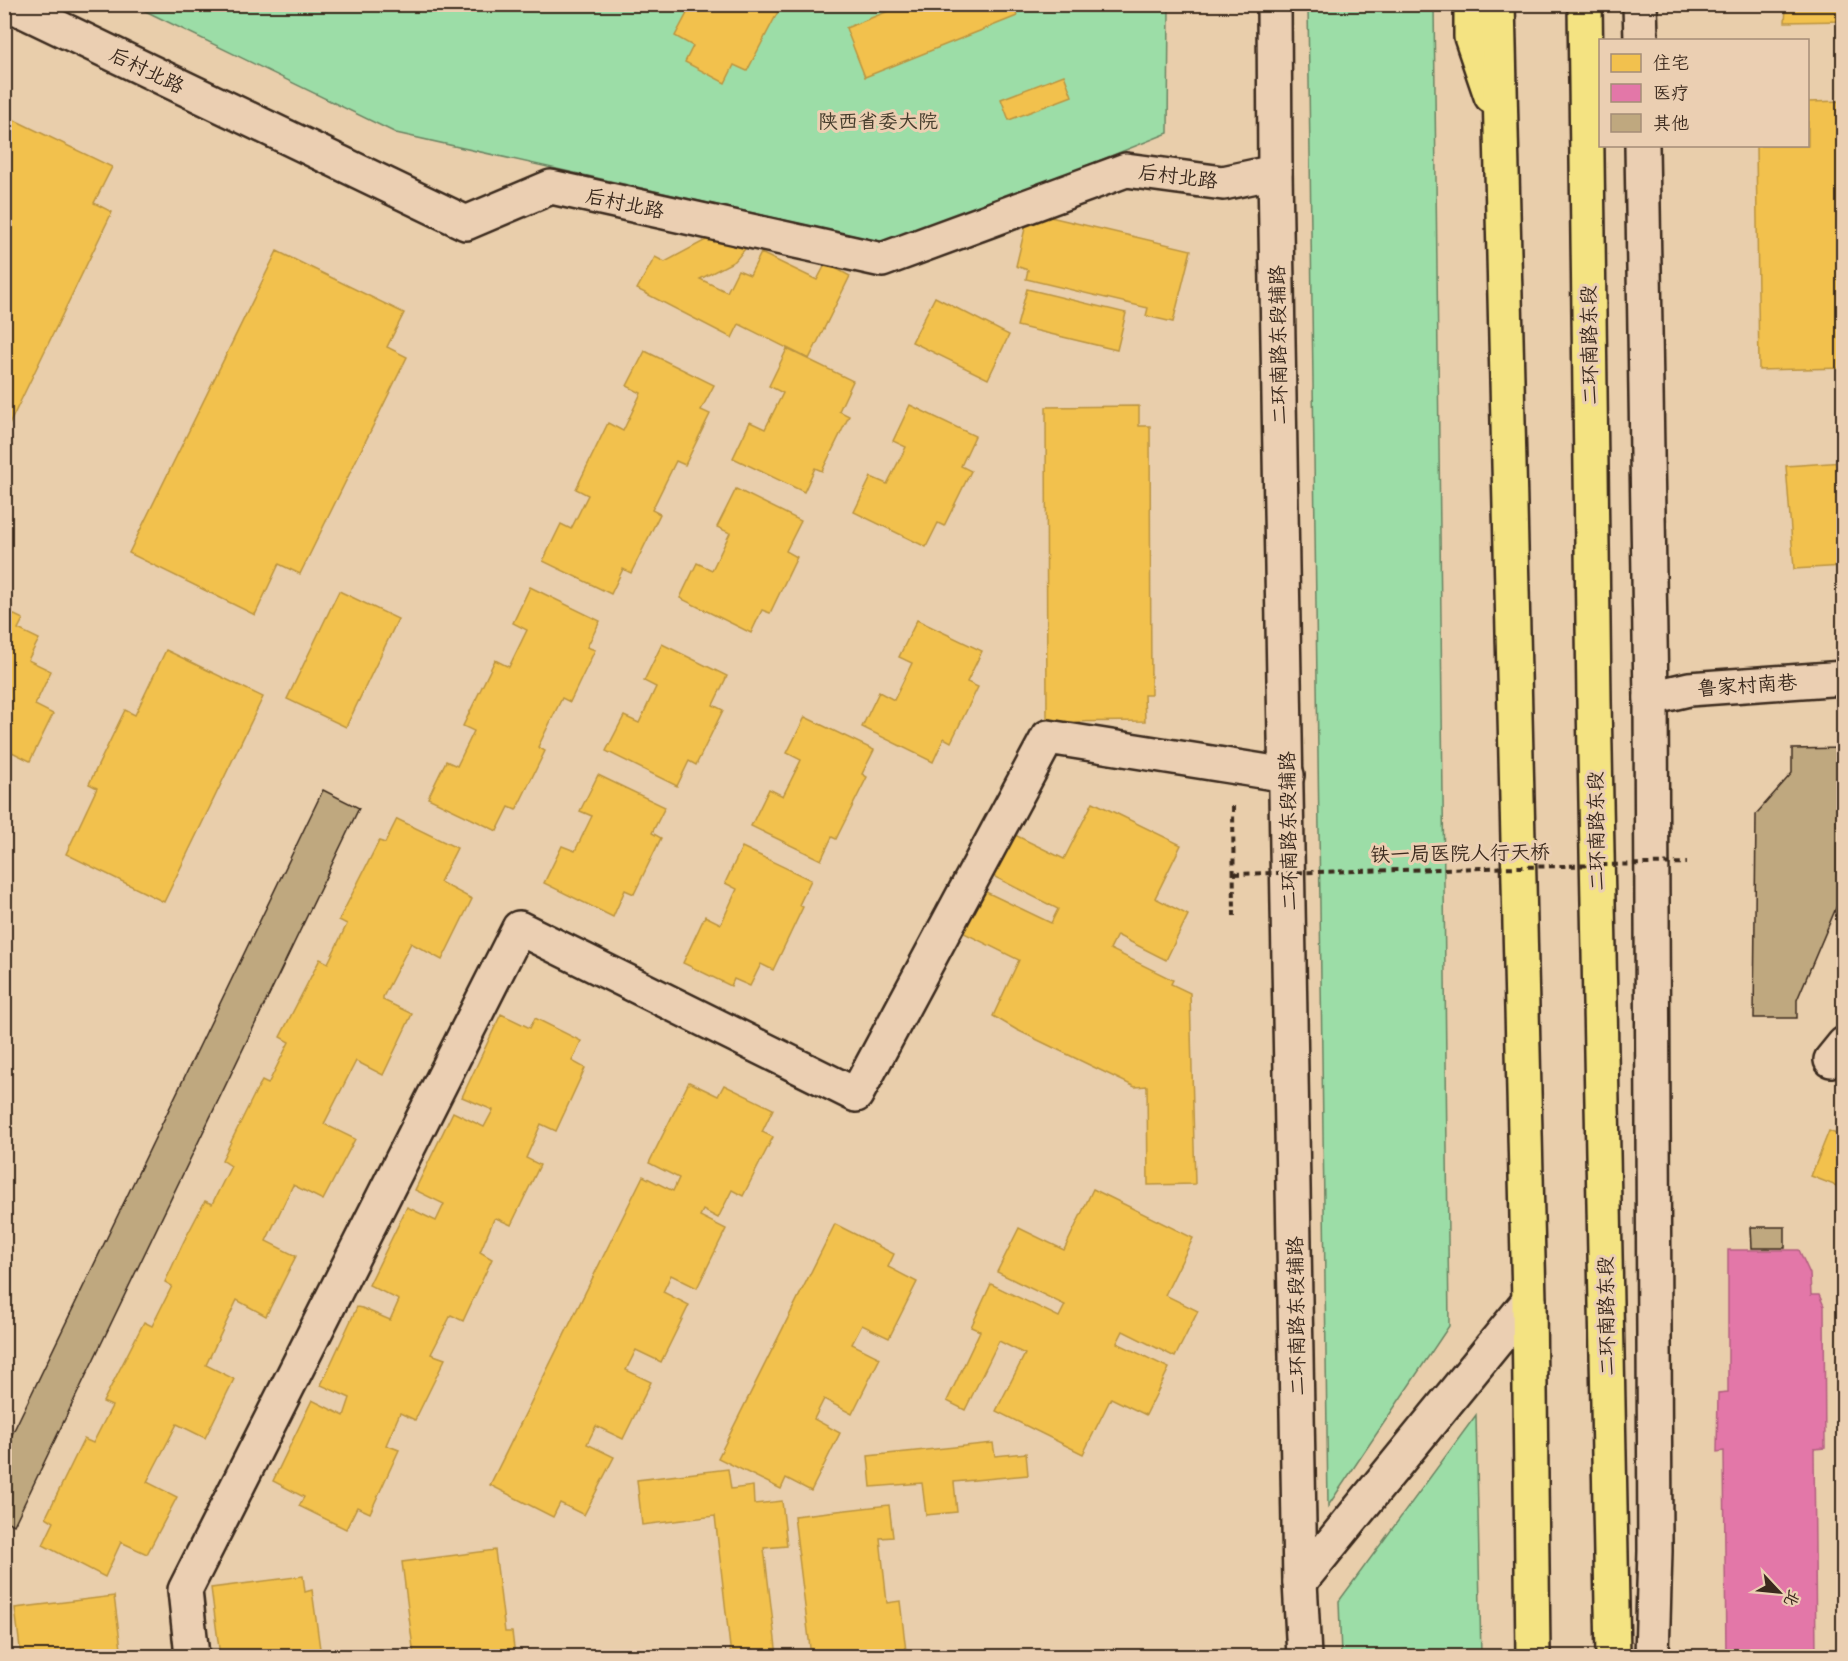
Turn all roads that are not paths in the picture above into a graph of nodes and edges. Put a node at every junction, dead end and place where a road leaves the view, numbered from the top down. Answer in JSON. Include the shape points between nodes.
{"nodes":[{"id":1,"x":9,"y":4,"type":"edge"},
{"id":2,"x":1275,"y":4,"type":"edge"},
{"id":3,"x":1471,"y":4,"type":"edge"},
{"id":4,"x":1498,"y":4,"type":"edge"},
{"id":5,"x":1585,"y":4,"type":"edge"},
{"id":6,"x":1640,"y":4,"type":"edge"},
{"id":7,"x":1641,"y":39,"type":"edge"},
{"id":8,"x":1501,"y":127,"type":"junction"},
{"id":9,"x":1642,"y":147,"type":"edge"},
{"id":10,"x":1275,"y":172,"type":"junction"},
{"id":11,"x":1844,"y":678,"type":"edge"},
{"id":12,"x":1651,"y":698,"type":"junction"},
{"id":13,"x":1287,"y":775,"type":"junction"},
{"id":14,"x":1529,"y":1301,"type":"junction"},
{"id":15,"x":1300,"y":1582,"type":"junction"},
{"id":16,"x":192,"y":1656,"type":"edge"},
{"id":17,"x":1304,"y":1656,"type":"edge"},
{"id":18,"x":1533,"y":1656,"type":"edge"},
{"id":19,"x":1613,"y":1656,"type":"edge"},
{"id":20,"x":1652,"y":1656,"type":"edge"}],
"edges":[{"from":1,"to":10,"type":"main road","name":"后村北路","via":[[465,223],[551,187],[882,260],[1126,170],[1223,183]]},
{"from":2,"to":10,"type":"main road","name":"二环南路东段辅路"},
{"from":3,"to":8,"type":"highway","via":[[1471,37]]},
{"from":4,"to":8,"type":"highway"},
{"from":5,"to":19,"type":"highway","name":"二环南路东段"},
{"from":6,"to":7,"type":"main road"},
{"from":8,"to":14,"type":"highway"},
{"from":9,"to":12,"type":"main road"},
{"from":10,"to":13,"type":"main road","name":"二环南路东段辅路"},
{"from":11,"to":12,"type":"main road","name":"鲁家村南巷","via":[[1689,689]]},
{"from":12,"to":20,"type":"main road","via":[[1655,1551]]},
{"from":13,"to":15,"type":"main road","name":"二环南路东段辅路"},
{"from":13,"to":16,"type":"main road","via":[[1048,737],[856,1095],[519,928],[185,1590]]},
{"from":14,"to":15,"type":"main road"},
{"from":14,"to":18,"type":"highway"},
{"from":15,"to":17,"type":"main road","name":"二环南路东段辅路"}]}
